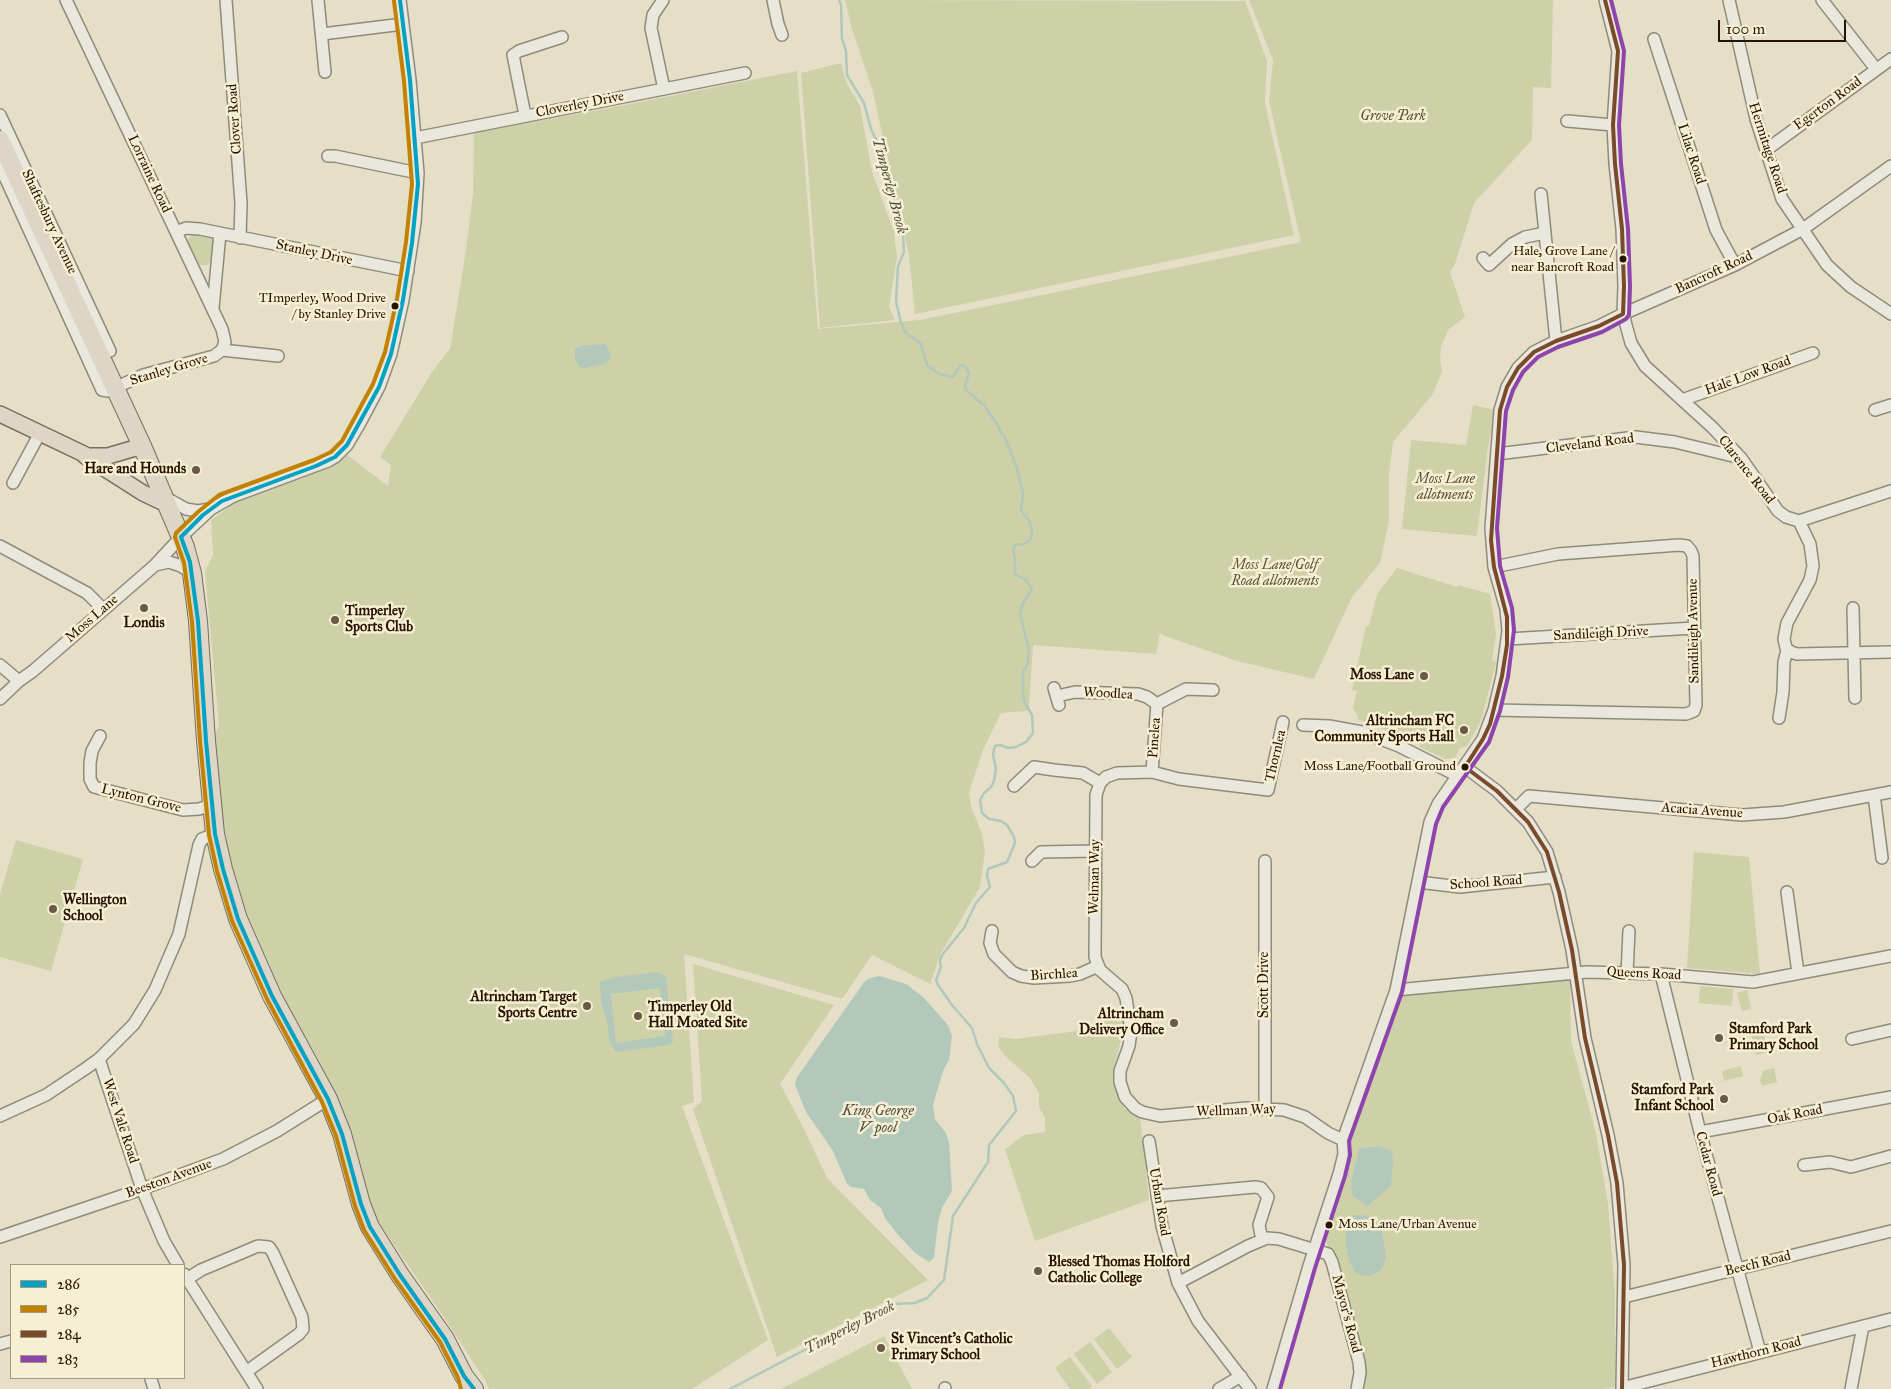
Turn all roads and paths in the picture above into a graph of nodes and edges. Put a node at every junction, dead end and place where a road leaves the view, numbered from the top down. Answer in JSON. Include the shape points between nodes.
{"nodes":[{"id":1,"x":67,"y":0,"type":"edge"},
{"id":2,"x":226,"y":0,"type":"edge"},
{"id":3,"x":318,"y":0,"type":"edge"},
{"id":4,"x":400,"y":0,"type":"edge"},
{"id":5,"x":663,"y":0,"type":"edge"},
{"id":6,"x":773,"y":0,"type":"edge"},
{"id":7,"x":1604,"y":0,"type":"edge"},
{"id":8,"x":1729,"y":0,"type":"edge"},
{"id":9,"x":1822,"y":0,"type":"edge"},
{"id":10,"x":402,"y":24,"type":"junction"},
{"id":11,"x":322,"y":34,"type":"junction"},
{"id":12,"x":782,"y":35,"type":"dead end"},
{"id":13,"x":562,"y":37,"type":"dead end"},
{"id":14,"x":1654,"y":39,"type":"dead end"},
{"id":15,"x":1891,"y":59,"type":"edge"},
{"id":16,"x":1876,"y":69,"type":"junction"},
{"id":17,"x":325,"y":72,"type":"dead end"},
{"id":18,"x":745,"y":73,"type":"dead end"},
{"id":19,"x":664,"y":88,"type":"junction"},
{"id":20,"x":524,"y":115,"type":"junction"},
{"id":21,"x":0,"y":116,"type":"edge"},
{"id":22,"x":1567,"y":121,"type":"dead end"},
{"id":23,"x":1613,"y":124,"type":"junction"},
{"id":24,"x":415,"y":138,"type":"junction"},
{"id":25,"x":0,"y":140,"type":"edge"},
{"id":26,"x":1766,"y":150,"type":"junction"},
{"id":27,"x":328,"y":156,"type":"dead end"},
{"id":28,"x":0,"y":166,"type":"edge"},
{"id":29,"x":1891,"y":166,"type":"edge"},
{"id":30,"x":418,"y":173,"type":"junction"},
{"id":31,"x":1541,"y":194,"type":"dead end"},
{"id":32,"x":1803,"y":229,"type":"junction"},
{"id":33,"x":176,"y":232,"type":"junction"},
{"id":34,"x":220,"y":233,"type":"junction"},
{"id":35,"x":1545,"y":234,"type":"junction"},
{"id":36,"x":240,"y":238,"type":"junction"},
{"id":37,"x":1483,"y":258,"type":"dead end"},
{"id":38,"x":1735,"y":265,"type":"junction"},
{"id":39,"x":408,"y":271,"type":"junction"},
{"id":40,"x":212,"y":310,"type":"junction"},
{"id":41,"x":1622,"y":314,"type":"junction"},
{"id":42,"x":1891,"y":314,"type":"edge"},
{"id":43,"x":93,"y":330,"type":"junction"},
{"id":44,"x":1556,"y":341,"type":"junction"},
{"id":45,"x":222,"y":350,"type":"junction"},
{"id":46,"x":100,"y":353,"type":"junction"},
{"id":47,"x":1813,"y":353,"type":"dead end"},
{"id":48,"x":278,"y":356,"type":"dead end"},
{"id":49,"x":115,"y":388,"type":"junction"},
{"id":50,"x":1682,"y":400,"type":"junction"},
{"id":51,"x":1891,"y":405,"type":"edge"},
{"id":52,"x":1875,"y":410,"type":"dead end"},
{"id":53,"x":0,"y":414,"type":"edge"},
{"id":54,"x":40,"y":433,"type":"junction"},
{"id":55,"x":142,"y":446,"type":"junction"},
{"id":56,"x":82,"y":454,"type":"junction"},
{"id":57,"x":1497,"y":454,"type":"junction"},
{"id":58,"x":1741,"y":458,"type":"junction"},
{"id":59,"x":13,"y":483,"type":"dead end"},
{"id":60,"x":1891,"y":491,"type":"edge"},
{"id":61,"x":165,"y":500,"type":"junction"},
{"id":62,"x":211,"y":509,"type":"junction"},
{"id":63,"x":1799,"y":521,"type":"junction"},
{"id":64,"x":181,"y":537,"type":"junction"},
{"id":65,"x":1,"y":549,"type":"edge"},
{"id":66,"x":154,"y":566,"type":"junction"},
{"id":67,"x":1494,"y":567,"type":"junction"},
{"id":68,"x":192,"y":573,"type":"junction"},
{"id":69,"x":1853,"y":608,"type":"dead end"},
{"id":70,"x":103,"y":609,"type":"junction"},
{"id":71,"x":1694,"y":628,"type":"junction"},
{"id":72,"x":1508,"y":639,"type":"junction"},
{"id":73,"x":1787,"y":650,"type":"junction"},
{"id":74,"x":1854,"y":652,"type":"junction"},
{"id":75,"x":1891,"y":652,"type":"edge"},
{"id":76,"x":0,"y":665,"type":"edge"},
{"id":77,"x":19,"y":680,"type":"junction"},
{"id":78,"x":1212,"y":690,"type":"dead end"},
{"id":79,"x":1057,"y":696,"type":"dead end"},
{"id":80,"x":1855,"y":698,"type":"dead end"},
{"id":81,"x":0,"y":699,"type":"edge"},
{"id":82,"x":1157,"y":704,"type":"junction"},
{"id":83,"x":1494,"y":710,"type":"junction"},
{"id":84,"x":1779,"y":718,"type":"dead end"},
{"id":85,"x":1283,"y":722,"type":"dead end"},
{"id":86,"x":1303,"y":725,"type":"dead end"},
{"id":87,"x":100,"y":736,"type":"dead end"},
{"id":88,"x":1465,"y":766,"type":"junction"},
{"id":89,"x":1152,"y":772,"type":"junction"},
{"id":90,"x":1458,"y":776,"type":"junction"},
{"id":91,"x":1100,"y":783,"type":"junction"},
{"id":92,"x":1014,"y":786,"type":"dead end"},
{"id":93,"x":1891,"y":792,"type":"edge"},
{"id":94,"x":1874,"y":795,"type":"junction"},
{"id":95,"x":212,"y":805,"type":"junction"},
{"id":96,"x":1516,"y":808,"type":"junction"},
{"id":97,"x":215,"y":834,"type":"junction"},
{"id":98,"x":1095,"y":852,"type":"junction"},
{"id":99,"x":1882,"y":858,"type":"dead end"},
{"id":100,"x":1032,"y":861,"type":"dead end"},
{"id":101,"x":1265,"y":861,"type":"dead end"},
{"id":102,"x":1555,"y":877,"type":"junction"},
{"id":103,"x":1418,"y":882,"type":"junction"},
{"id":104,"x":1787,"y":892,"type":"dead end"},
{"id":105,"x":992,"y":931,"type":"dead end"},
{"id":106,"x":1629,"y":931,"type":"dead end"},
{"id":107,"x":1891,"y":956,"type":"edge"},
{"id":108,"x":1098,"y":966,"type":"junction"},
{"id":109,"x":1627,"y":972,"type":"junction"},
{"id":110,"x":1575,"y":973,"type":"junction"},
{"id":111,"x":1798,"y":973,"type":"junction"},
{"id":112,"x":1661,"y":974,"type":"junction"},
{"id":113,"x":1396,"y":990,"type":"junction"},
{"id":114,"x":1891,"y":1030,"type":"edge"},
{"id":115,"x":1852,"y":1039,"type":"dead end"},
{"id":116,"x":99,"y":1059,"type":"junction"},
{"id":117,"x":1891,"y":1096,"type":"edge"},
{"id":118,"x":328,"y":1099,"type":"junction"},
{"id":119,"x":1265,"y":1108,"type":"junction"},
{"id":120,"x":0,"y":1116,"type":"edge"},
{"id":121,"x":1700,"y":1132,"type":"junction"},
{"id":122,"x":1343,"y":1140,"type":"junction"},
{"id":123,"x":1149,"y":1141,"type":"dead end"},
{"id":124,"x":1891,"y":1156,"type":"edge"},
{"id":125,"x":1804,"y":1165,"type":"dead end"},
{"id":126,"x":142,"y":1189,"type":"junction"},
{"id":127,"x":1157,"y":1196,"type":"junction"},
{"id":128,"x":1891,"y":1231,"type":"edge"},
{"id":129,"x":0,"y":1237,"type":"edge"},
{"id":130,"x":1262,"y":1240,"type":"junction"},
{"id":131,"x":1314,"y":1249,"type":"junction"},
{"id":132,"x":177,"y":1264,"type":"edge"},
{"id":133,"x":1738,"y":1269,"type":"junction"},
{"id":134,"x":185,"y":1277,"type":"edge"},
{"id":135,"x":1178,"y":1283,"type":"junction"},
{"id":136,"x":189,"y":1294,"type":"edge"},
{"id":137,"x":1624,"y":1297,"type":"junction"},
{"id":138,"x":1891,"y":1319,"type":"edge"},
{"id":139,"x":1863,"y":1326,"type":"junction"},
{"id":140,"x":1760,"y":1352,"type":"junction"},
{"id":141,"x":246,"y":1372,"type":"junction"},
{"id":142,"x":1241,"y":1376,"type":"junction"},
{"id":143,"x":469,"y":1385,"type":"edge"},
{"id":144,"x":1622,"y":1388,"type":"edge"},
{"id":145,"x":257,"y":1389,"type":"edge"},
{"id":146,"x":1219,"y":1389,"type":"edge"},
{"id":147,"x":1250,"y":1389,"type":"edge"},
{"id":148,"x":1272,"y":1389,"type":"edge"},
{"id":149,"x":1357,"y":1389,"type":"edge"},
{"id":150,"x":1851,"y":1389,"type":"edge"}],
"edges":[{"from":1,"to":33,"type":"street","name":"Lorraine Road"},
{"from":2,"to":36,"type":"street","name":"Clover Road","via":[[241,203]]},
{"from":3,"to":11,"type":"street"},
{"from":4,"to":10,"type":"street","name":"Moss Lane"},
{"from":5,"to":19,"type":"street","via":[[653,15],[652,28]]},
{"from":6,"to":12,"type":"street","via":[[772,16]]},
{"from":7,"to":23,"type":"street","via":[[1618,51]]},
{"from":8,"to":26,"type":"street","name":"Hermitage Road"},
{"from":9,"to":16,"type":"street"},
{"from":10,"to":11,"type":"street"},
{"from":10,"to":24,"type":"street","name":"Moss Lane"},
{"from":11,"to":17,"type":"street"},
{"from":13,"to":20,"type":"street","via":[[513,56]]},
{"from":14,"to":38,"type":"street","name":"Lilac Road","via":[[1716,230]]},
{"from":15,"to":16,"type":"street","name":"Egerton Road"},
{"from":16,"to":26,"type":"street","name":"Egerton Road"},
{"from":18,"to":19,"type":"street","name":"Cloverley Drive"},
{"from":19,"to":20,"type":"street","name":"Cloverley Drive"},
{"from":20,"to":24,"type":"street","name":"Cloverley Drive"},
{"from":21,"to":43,"type":"street","name":"Shaftesbury Avenue"},
{"from":22,"to":23,"type":"street"},
{"from":23,"to":41,"type":"street","via":[[1622,238]]},
{"from":24,"to":30,"type":"street","name":"Moss Lane"},
{"from":25,"to":43,"type":"highway","name":"Shaftesbury Avenue"},
{"from":26,"to":32,"type":"street","name":"Hermitage Road","via":[[1782,199]]},
{"from":27,"to":30,"type":"street"},
{"from":28,"to":46,"type":"street","name":"Shaftesbury Avenue"},
{"from":29,"to":32,"type":"street","name":"Bancroft Road"},
{"from":30,"to":39,"type":"street","name":"Moss Lane"},
{"from":31,"to":35,"type":"street"},
{"from":32,"to":38,"type":"street","name":"Bancroft Road"},
{"from":32,"to":42,"type":"street","name":"Hermitage Road","via":[[1827,265]]},
{"from":33,"to":34,"type":"street","name":"Stanley Drive","via":[[192,228]]},
{"from":33,"to":40,"type":"street","name":"Lorraine Road"},
{"from":34,"to":36,"type":"street","name":"Stanley Drive"},
{"from":34,"to":40,"type":"street"},
{"from":35,"to":37,"type":"street","via":[[1525,236],[1489,265]]},
{"from":35,"to":44,"type":"street"},
{"from":36,"to":39,"type":"street","name":"Stanley Drive"},
{"from":38,"to":41,"type":"street","name":"Bancroft Road"},
{"from":39,"to":62,"type":"street","name":"Moss Lane","via":[[386,372],[347,446],[328,461],[234,496]]},
{"from":40,"to":45,"type":"street","name":"Lorraine Road","via":[[224,334]]},
{"from":41,"to":44,"type":"street"},
{"from":41,"to":50,"type":"street","name":"Clarence Road","via":[[1631,343],[1645,366]]},
{"from":43,"to":46,"type":"highway","name":"Shaftesbury Avenue"},
{"from":44,"to":57,"type":"street","via":[[1534,352],[1506,386],[1500,410]]},
{"from":45,"to":48,"type":"street"},
{"from":45,"to":49,"type":"street","name":"Stanley Grove","via":[[214,356],[144,375]]},
{"from":46,"to":49,"type":"highway","name":"Shaftesbury Avenue"},
{"from":47,"to":50,"type":"street","name":"Hale Low Road"},
{"from":49,"to":55,"type":"highway","name":"Shaftesbury Avenue"},
{"from":50,"to":58,"type":"street","name":"Clarence Road"},
{"from":51,"to":52,"type":"street"},
{"from":53,"to":54,"type":"main road"},
{"from":54,"to":56,"type":"main road"},
{"from":54,"to":59,"type":"street"},
{"from":55,"to":56,"type":"main road","via":[[101,457]]},
{"from":55,"to":61,"type":"highway","name":"Shaftesbury Avenue"},
{"from":56,"to":61,"type":"main road","via":[[143,493]]},
{"from":57,"to":58,"type":"street","name":"Cleveland Road","via":[[1636,437],[1675,442]]},
{"from":57,"to":67,"type":"street","via":[[1491,528]]},
{"from":58,"to":63,"type":"street","name":"Clarence Road","via":[[1778,511]]},
{"from":60,"to":63,"type":"street"},
{"from":61,"to":62,"type":"street","via":[[186,509]]},
{"from":61,"to":64,"type":"highway","name":"Shaftesbury Avenue"},
{"from":62,"to":64,"type":"street","name":"Moss Lane"},
{"from":63,"to":73,"type":"street","via":[[1810,544],[1813,566],[1810,580],[1787,623],[1784,639]]},
{"from":64,"to":66,"type":"street","name":"Moss Lane"},
{"from":64,"to":68,"type":"highway","name":"Shaftesbury Avenue"},
{"from":65,"to":70,"type":"street","via":[[87,593]]},
{"from":66,"to":68,"type":"street","via":[[169,562]]},
{"from":66,"to":70,"type":"street","name":"Moss Lane"},
{"from":67,"to":71,"type":"street","name":"Sandileigh Avenue","via":[[1558,554],[1687,546],[1693,556]]},
{"from":67,"to":72,"type":"street","via":[[1506,609]]},
{"from":68,"to":95,"type":"highway","name":"Shaftesbury Avenue"},
{"from":69,"to":74,"type":"street"},
{"from":70,"to":77,"type":"street","name":"Moss Lane"},
{"from":71,"to":72,"type":"street","name":"Sandileigh Drive"},
{"from":71,"to":83,"type":"street","name":"Sandileigh Avenue","via":[[1696,705],[1691,713]]},
{"from":72,"to":83,"type":"street"},
{"from":73,"to":74,"type":"street","via":[[1798,654]]},
{"from":73,"to":84,"type":"street"},
{"from":74,"to":75,"type":"street"},
{"from":74,"to":80,"type":"street"},
{"from":76,"to":77,"type":"street"},
{"from":77,"to":81,"type":"street","name":"Moss Lane"},
{"from":78,"to":82,"type":"street","via":[[1186,689]]},
{"from":79,"to":82,"type":"street","name":"Woodlea","via":[[1075,692],[1138,694]]},
{"from":82,"to":89,"type":"street","name":"Pinelea"},
{"from":83,"to":88,"type":"street","via":[[1483,739]]},
{"from":85,"to":89,"type":"street","name":"Thornlea","via":[[1268,790],[1179,779]]},
{"from":86,"to":90,"type":"street","via":[[1362,732],[1399,746]]},
{"from":87,"to":95,"type":"street","name":"Lynton Grove","via":[[90,763],[90,779],[94,787],[183,810]]},
{"from":88,"to":90,"type":"street"},
{"from":88,"to":96,"type":"street"},
{"from":89,"to":91,"type":"street","via":[[1117,773]]},
{"from":90,"to":103,"type":"street","via":[[1432,815]]},
{"from":91,"to":92,"type":"street","via":[[1084,773],[1034,766]]},
{"from":91,"to":98,"type":"street","name":"Welman Way","via":[[1096,795]]},
{"from":93,"to":94,"type":"street","name":"Acacia Avenue"},
{"from":94,"to":96,"type":"street","name":"Acacia Avenue","via":[[1784,812],[1742,815],[1529,796]]},
{"from":94,"to":99,"type":"street"},
{"from":95,"to":97,"type":"highway","name":"Shaftesbury Avenue"},
{"from":96,"to":102,"type":"street","via":[[1541,841]]},
{"from":97,"to":116,"type":"street","via":[[202,839],[199,845],[178,934],[148,1004],[124,1035]]},
{"from":97,"to":118,"type":"highway","name":"Shaftesbury Avenue","via":[[226,883],[253,954]]},
{"from":98,"to":100,"type":"street","via":[[1041,852]]},
{"from":98,"to":108,"type":"street","name":"Welman Way","via":[[1094,947]]},
{"from":101,"to":119,"type":"street","name":"Scott Drive"},
{"from":102,"to":103,"type":"street","name":"School Road","via":[[1460,887]]},
{"from":102,"to":110,"type":"street"},
{"from":103,"to":113,"type":"street"},
{"from":104,"to":111,"type":"street"},
{"from":105,"to":108,"type":"street","name":"Birchlea","via":[[986,949],[1021,976],[1070,976]]},
{"from":106,"to":109,"type":"street"},
{"from":107,"to":111,"type":"street","name":"Queens Road"},
{"from":108,"to":119,"type":"street","name":"Wellman Way","via":[[1122,989],[1128,1008],[1131,1030],[1120,1071],[1121,1087],[1130,1103],[1151,1115]]},
{"from":109,"to":110,"type":"street","name":"Queens Road"},
{"from":109,"to":112,"type":"street","name":"Queens Road"},
{"from":110,"to":113,"type":"street","name":"Queens Road"},
{"from":110,"to":137,"type":"street","via":[[1587,1049],[1617,1184]]},
{"from":111,"to":112,"type":"street","name":"Queens Road","via":[[1753,982]]},
{"from":112,"to":121,"type":"street","name":"Cedar Road"},
{"from":113,"to":122,"type":"street"},
{"from":114,"to":115,"type":"street"},
{"from":116,"to":120,"type":"street","via":[[46,1094]]},
{"from":116,"to":126,"type":"street","name":"West Vale Road"},
{"from":117,"to":121,"type":"street","name":"Oak Road"},
{"from":118,"to":126,"type":"street","name":"Beeston Avenue","via":[[233,1154]]},
{"from":118,"to":143,"type":"highway","name":"Shaftesbury Avenue","via":[[370,1227],[444,1340]]},
{"from":119,"to":122,"type":"street","name":"Wellman Way","via":[[1302,1115]]},
{"from":121,"to":133,"type":"street","name":"Cedar Road"},
{"from":122,"to":131,"type":"street","via":[[1339,1174]]},
{"from":123,"to":127,"type":"street","name":"Urban Road"},
{"from":124,"to":125,"type":"street","via":[[1851,1167],[1830,1162]]},
{"from":126,"to":129,"type":"street","name":"Beeston Avenue"},
{"from":126,"to":132,"type":"street","name":"West Vale Road"},
{"from":127,"to":130,"type":"street","via":[[1261,1188],[1268,1197],[1259,1225]]},
{"from":127,"to":135,"type":"street","name":"Urban Road"},
{"from":128,"to":133,"type":"street","name":"Beech Road"},
{"from":130,"to":131,"type":"street","via":[[1276,1238]]},
{"from":130,"to":135,"type":"street"},
{"from":131,"to":148,"type":"street"},
{"from":131,"to":149,"type":"street","name":"Mayor's Road","via":[[1329,1255],[1332,1262],[1360,1365]]},
{"from":133,"to":137,"type":"street","name":"Beech Road"},
{"from":133,"to":140,"type":"street","name":"Cedar Road"},
{"from":134,"to":136,"type":"street"},
{"from":134,"to":141,"type":"street","via":[[258,1246],[266,1246],[273,1253],[302,1317],[303,1329]]},
{"from":135,"to":142,"type":"street","name":"Urban Road","via":[[1198,1322]]},
{"from":136,"to":141,"type":"street"},
{"from":137,"to":144,"type":"street"},
{"from":138,"to":139,"type":"street","name":"Hawthorn Road"},
{"from":139,"to":140,"type":"street","name":"Hawthorn Road"},
{"from":139,"to":150,"type":"street"},
{"from":140,"to":144,"type":"street","name":"Hawthorn Road"},
{"from":141,"to":145,"type":"street"},
{"from":142,"to":146,"type":"street"},
{"from":142,"to":147,"type":"street","name":"Urban Road"}]}
